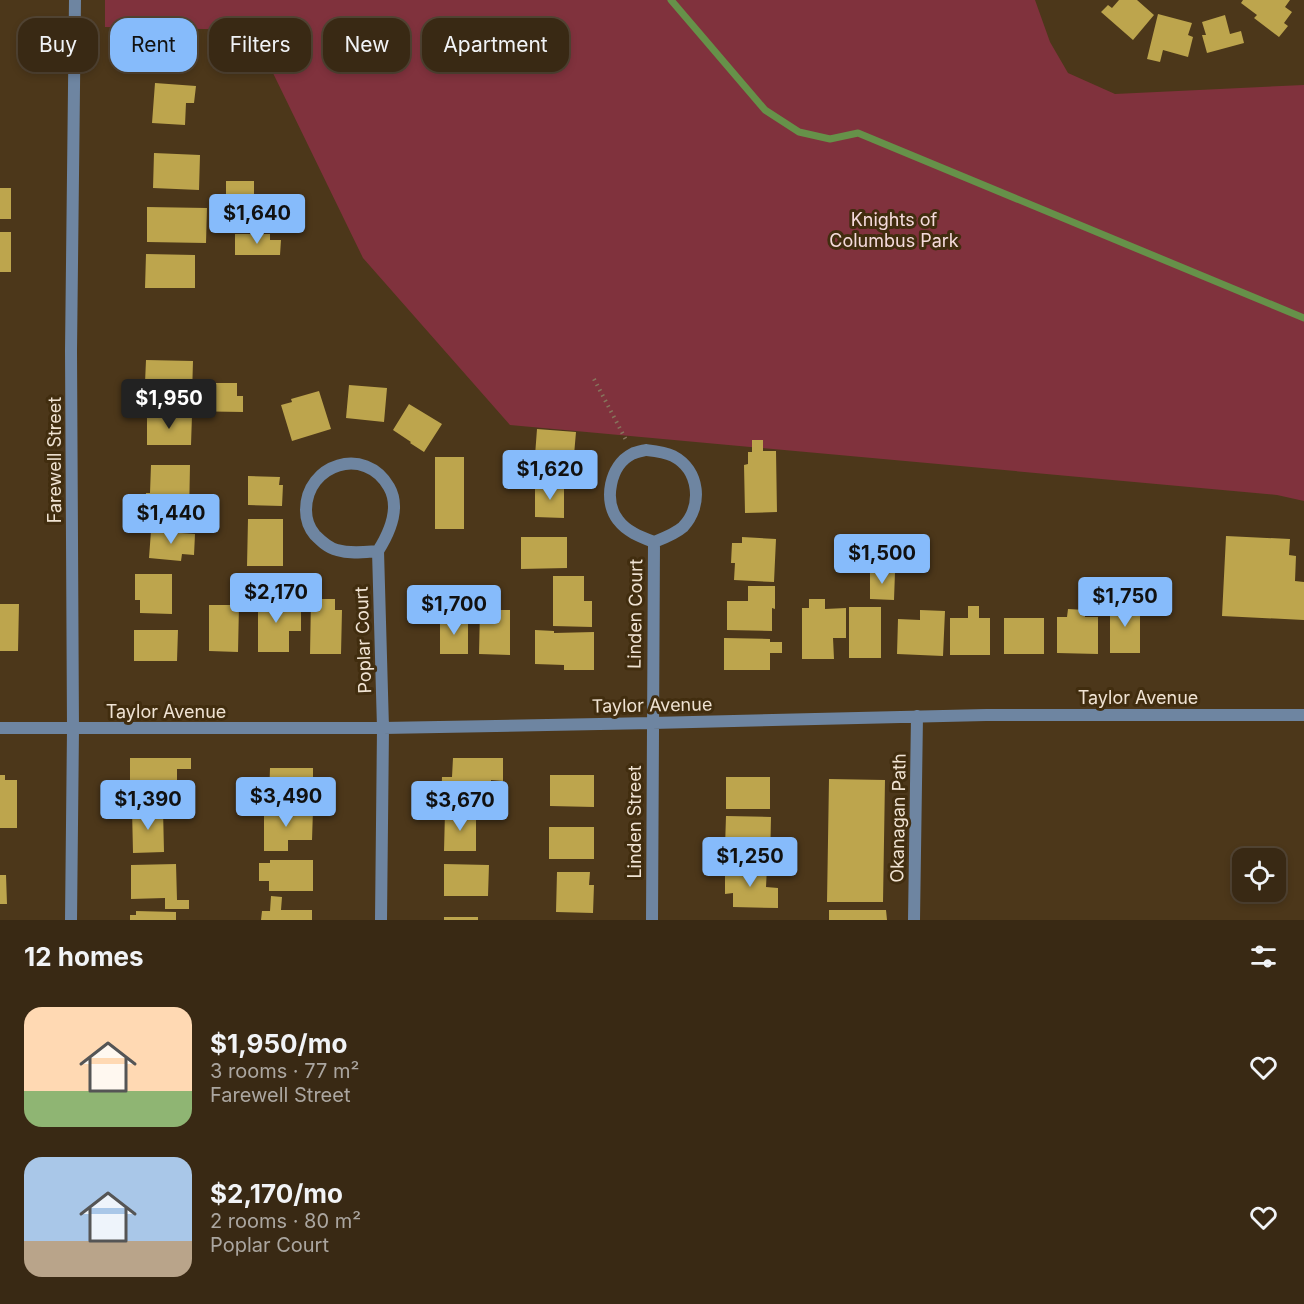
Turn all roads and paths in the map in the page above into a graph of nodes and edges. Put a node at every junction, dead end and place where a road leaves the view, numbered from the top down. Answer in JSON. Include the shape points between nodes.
{"nodes":[{"id":1,"x":75,"y":0,"type":"edge"},
{"id":2,"x":594,"y":379,"type":"dead end"},
{"id":3,"x":620,"y":430,"type":"dead end"},
{"id":4,"x":654,"y":542,"type":"junction"},
{"id":5,"x":378,"y":550,"type":"junction"},
{"id":6,"x":1304,"y":715,"type":"edge"},
{"id":7,"x":917,"y":716,"type":"junction"},
{"id":8,"x":652,"y":723,"type":"junction"},
{"id":9,"x":0,"y":728,"type":"edge"},
{"id":10,"x":383,"y":728,"type":"junction"},
{"id":11,"x":73,"y":729,"type":"junction"},
{"id":12,"x":71,"y":920,"type":"edge"},
{"id":13,"x":381,"y":920,"type":"edge"},
{"id":14,"x":652,"y":920,"type":"edge"},
{"id":15,"x":914,"y":920,"type":"edge"}],
"edges":[{"from":1,"to":11,"type":"street","name":"Farewell Street","via":[[71,351]]},
{"from":2,"to":3,"type":"path"},
{"from":4,"to":4,"type":"street","name":"Linden Court","via":[[627,530],[617,520],[609,492],[620,465],[633,453],[646,450],[673,456],[684,464],[697,489],[691,517],[681,528]]},
{"from":4,"to":8,"type":"street","name":"Linden Court"},
{"from":5,"to":5,"type":"street","name":"Poplar Court","via":[[335,550],[312,531],[306,517],[306,501],[312,484],[332,466],[361,464],[374,470],[392,492],[393,520]]},
{"from":5,"to":10,"type":"street","name":"Poplar Court"},
{"from":6,"to":7,"type":"street","name":"Taylor Avenue"},
{"from":7,"to":8,"type":"street","name":"Taylor Avenue"},
{"from":7,"to":15,"type":"street","name":"Okanagan Path"},
{"from":8,"to":10,"type":"street","name":"Taylor Avenue"},
{"from":8,"to":14,"type":"street","name":"Linden Street"},
{"from":9,"to":11,"type":"street","name":"Taylor Avenue"},
{"from":10,"to":11,"type":"street","name":"Taylor Avenue"},
{"from":10,"to":13,"type":"street","name":"Poplar Court"},
{"from":11,"to":12,"type":"street","name":"Farewell Street"}]}
